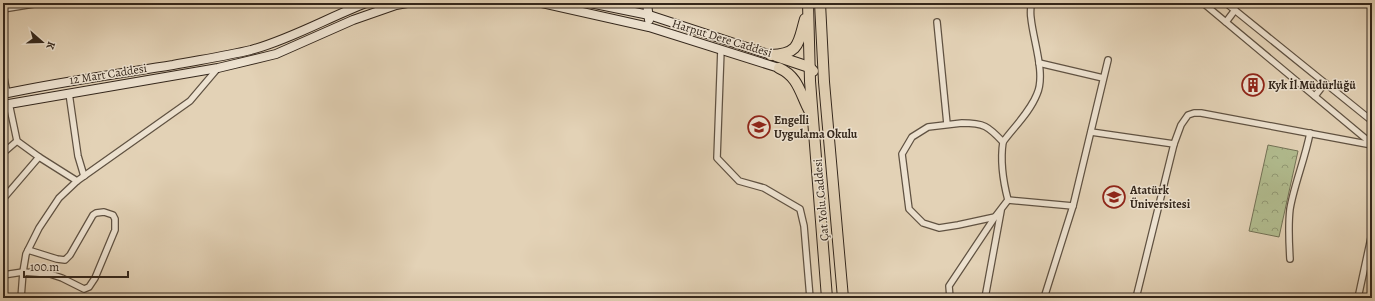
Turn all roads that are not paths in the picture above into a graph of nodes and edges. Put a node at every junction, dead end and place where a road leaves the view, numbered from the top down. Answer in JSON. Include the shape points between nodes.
{"nodes":[{"id":1,"x":40,"y":3,"type":"edge"},
{"id":2,"x":366,"y":3,"type":"edge"},
{"id":3,"x":407,"y":3,"type":"edge"},
{"id":4,"x":542,"y":3,"type":"edge"},
{"id":5,"x":590,"y":3,"type":"edge"},
{"id":6,"x":647,"y":3,"type":"edge"},
{"id":7,"x":820,"y":3,"type":"edge"},
{"id":8,"x":1031,"y":3,"type":"edge"},
{"id":9,"x":1203,"y":3,"type":"edge"},
{"id":10,"x":1226,"y":3,"type":"edge"},
{"id":11,"x":808,"y":6,"type":"edge"},
{"id":12,"x":3,"y":9,"type":"edge"},
{"id":13,"x":1235,"y":10,"type":"junction"},
{"id":14,"x":649,"y":15,"type":"junction"},
{"id":15,"x":937,"y":22,"type":"dead end"},
{"id":16,"x":1226,"y":22,"type":"junction"},
{"id":17,"x":649,"y":27,"type":"junction"},
{"id":18,"x":722,"y":50,"type":"junction"},
{"id":19,"x":771,"y":55,"type":"junction"},
{"id":20,"x":1108,"y":60,"type":"dead end"},
{"id":21,"x":1039,"y":63,"type":"junction"},
{"id":22,"x":809,"y":67,"type":"junction"},
{"id":23,"x":218,"y":68,"type":"junction"},
{"id":24,"x":779,"y":68,"type":"joint"},
{"id":25,"x":3,"y":73,"type":"edge"},
{"id":26,"x":1104,"y":78,"type":"junction"},
{"id":27,"x":824,"y":82,"type":"junction"},
{"id":28,"x":1325,"y":83,"type":"junction"},
{"id":29,"x":69,"y":93,"type":"junction"},
{"id":30,"x":5,"y":94,"type":"edge"},
{"id":31,"x":1315,"y":96,"type":"junction"},
{"id":32,"x":6,"y":104,"type":"edge"},
{"id":33,"x":813,"y":116,"type":"junction"},
{"id":34,"x":1372,"y":121,"type":"edge"},
{"id":35,"x":947,"y":124,"type":"junction"},
{"id":36,"x":1090,"y":132,"type":"junction"},
{"id":37,"x":1310,"y":134,"type":"junction"},
{"id":38,"x":17,"y":141,"type":"junction"},
{"id":39,"x":1003,"y":142,"type":"junction"},
{"id":40,"x":1174,"y":144,"type":"junction"},
{"id":41,"x":1372,"y":144,"type":"edge"},
{"id":42,"x":3,"y":153,"type":"edge"},
{"id":43,"x":39,"y":157,"type":"junction"},
{"id":44,"x":84,"y":176,"type":"junction"},
{"id":45,"x":77,"y":181,"type":"junction"},
{"id":46,"x":3,"y":199,"type":"edge"},
{"id":47,"x":1008,"y":200,"type":"junction"},
{"id":48,"x":1072,"y":206,"type":"junction"},
{"id":49,"x":1001,"y":210,"type":"junction"},
{"id":50,"x":995,"y":217,"type":"junction"},
{"id":51,"x":1372,"y":233,"type":"edge"},
{"id":52,"x":28,"y":250,"type":"junction"},
{"id":53,"x":1290,"y":260,"type":"dead end"},
{"id":54,"x":23,"y":272,"type":"junction"},
{"id":55,"x":3,"y":275,"type":"edge"},
{"id":56,"x":21,"y":298,"type":"edge"},
{"id":57,"x":810,"y":298,"type":"edge"},
{"id":58,"x":827,"y":298,"type":"edge"},
{"id":59,"x":843,"y":298,"type":"edge"},
{"id":60,"x":950,"y":298,"type":"edge"},
{"id":61,"x":985,"y":298,"type":"edge"},
{"id":62,"x":1044,"y":298,"type":"edge"},
{"id":63,"x":1136,"y":298,"type":"edge"},
{"id":64,"x":1358,"y":298,"type":"edge"}],
"edges":[{"from":1,"to":12,"type":"street"},
{"from":2,"to":30,"type":"street","name":"12 Mart Caddesi","via":[[281,40],[251,50]]},
{"from":3,"to":23,"type":"street","via":[[353,20],[276,54]]},
{"from":4,"to":17,"type":"street","name":"Harput Dere Caddesi"},
{"from":5,"to":14,"type":"street","name":"Harput Dere Caddesi"},
{"from":6,"to":14,"type":"street"},
{"from":7,"to":27,"type":"highway","name":"Çat Yolu Caddesi"},
{"from":8,"to":21,"type":"street"},
{"from":9,"to":16,"type":"street"},
{"from":10,"to":13,"type":"street"},
{"from":11,"to":19,"type":"highway","via":[[799,42],[790,52]]},
{"from":11,"to":22,"type":"highway","name":"Çat Yolu Caddesi"},
{"from":13,"to":16,"type":"street"},
{"from":13,"to":28,"type":"street"},
{"from":14,"to":17,"type":"street"},
{"from":14,"to":19,"type":"street","name":"Harput Dere Caddesi"},
{"from":15,"to":35,"type":"street"},
{"from":16,"to":31,"type":"street"},
{"from":17,"to":18,"type":"street","name":"Harput Dere Caddesi"},
{"from":18,"to":24,"type":"street","name":"Harput Dere Caddesi"},
{"from":18,"to":57,"type":"street","via":[[717,158],[739,181],[764,188],[800,209],[804,226]]},
{"from":19,"to":22,"type":"highway"},
{"from":20,"to":26,"type":"street"},
{"from":21,"to":26,"type":"street"},
{"from":21,"to":39,"type":"street","via":[[1038,94]]},
{"from":22,"to":27,"type":"highway"},
{"from":22,"to":33,"type":"highway","name":"Çat Yolu Caddesi"},
{"from":23,"to":29,"type":"street","name":"12 Mart Caddesi"},
{"from":23,"to":44,"type":"street","via":[[190,101]]},
{"from":24,"to":33,"type":"highway","via":[[799,85]]},
{"from":25,"to":30,"type":"street"},
{"from":26,"to":36,"type":"street"},
{"from":27,"to":59,"type":"highway","name":"Çat Yolu Caddesi"},
{"from":28,"to":31,"type":"street"},
{"from":28,"to":34,"type":"street"},
{"from":29,"to":32,"type":"street","name":"12 Mart Caddesi"},
{"from":29,"to":44,"type":"street","via":[[78,156]]},
{"from":31,"to":41,"type":"street"},
{"from":32,"to":38,"type":"street"},
{"from":33,"to":58,"type":"highway","name":"Çat Yolu Caddesi"},
{"from":35,"to":39,"type":"street","via":[[978,123],[992,130]]},
{"from":35,"to":50,"type":"street","via":[[928,127],[912,137],[902,154],[909,209],[923,223],[939,228]]},
{"from":36,"to":40,"type":"street"},
{"from":36,"to":48,"type":"street"},
{"from":37,"to":40,"type":"street","via":[[1194,113],[1188,115],[1181,125]]},
{"from":37,"to":41,"type":"street"},
{"from":37,"to":53,"type":"street","via":[[1290,208]]},
{"from":38,"to":42,"type":"street"},
{"from":38,"to":43,"type":"street"},
{"from":39,"to":47,"type":"street","via":[[1002,170]]},
{"from":40,"to":63,"type":"street"},
{"from":43,"to":45,"type":"street"},
{"from":43,"to":46,"type":"street"},
{"from":44,"to":45,"type":"street"},
{"from":45,"to":52,"type":"street","via":[[59,198]]},
{"from":47,"to":48,"type":"street"},
{"from":47,"to":49,"type":"street"},
{"from":48,"to":62,"type":"street"},
{"from":49,"to":50,"type":"street"},
{"from":49,"to":61,"type":"street"},
{"from":50,"to":60,"type":"street","via":[[949,286]]},
{"from":51,"to":64,"type":"street"},
{"from":52,"to":54,"type":"street"},
{"from":52,"to":54,"type":"street","via":[[65,260],[93,215],[104,212],[113,215],[115,219],[115,230],[89,287],[84,289],[50,274]]},
{"from":54,"to":55,"type":"street"},
{"from":54,"to":56,"type":"street"}]}
